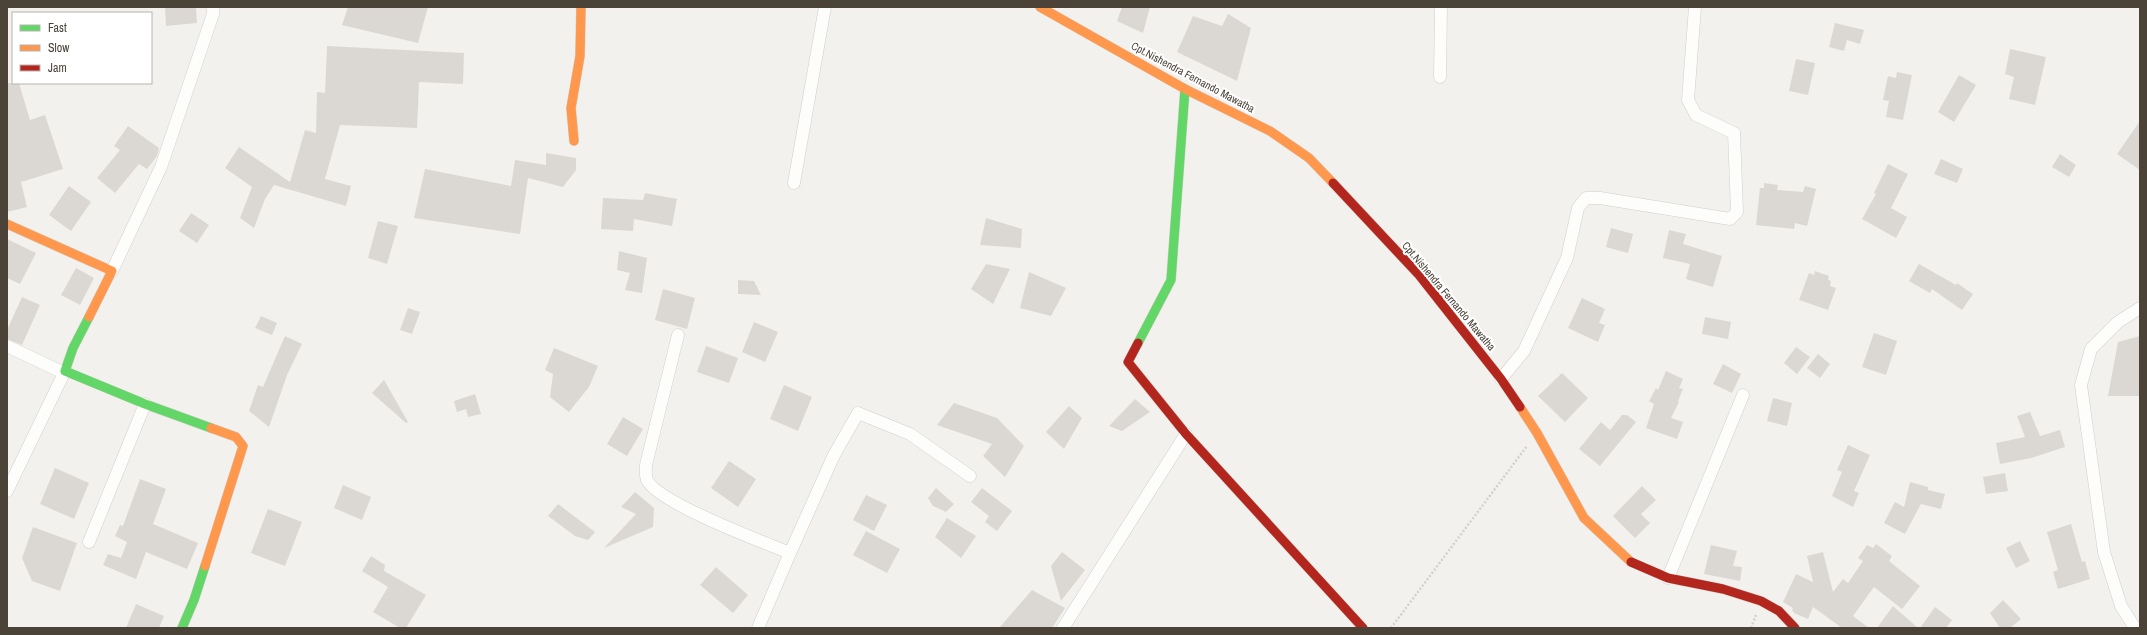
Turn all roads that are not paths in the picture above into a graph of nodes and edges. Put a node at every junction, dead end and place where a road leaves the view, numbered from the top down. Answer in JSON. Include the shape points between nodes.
{"nodes":[{"id":1,"x":213,"y":7,"type":"edge"},
{"id":2,"x":581,"y":7,"type":"edge"},
{"id":3,"x":825,"y":7,"type":"edge"},
{"id":4,"x":1040,"y":7,"type":"edge"},
{"id":5,"x":1441,"y":7,"type":"edge"},
{"id":6,"x":1695,"y":7,"type":"edge"},
{"id":7,"x":1440,"y":77,"type":"dead end"},
{"id":8,"x":1185,"y":89,"type":"junction"},
{"id":9,"x":574,"y":141,"type":"dead end"},
{"id":10,"x":794,"y":183,"type":"dead end"},
{"id":11,"x":7,"y":224,"type":"edge"},
{"id":12,"x":112,"y":270,"type":"junction"},
{"id":13,"x":2140,"y":308,"type":"edge"},
{"id":14,"x":678,"y":335,"type":"dead end"},
{"id":15,"x":7,"y":346,"type":"edge"},
{"id":16,"x":65,"y":372,"type":"junction"},
{"id":17,"x":1501,"y":379,"type":"junction"},
{"id":18,"x":1743,"y":395,"type":"dead end"},
{"id":19,"x":144,"y":404,"type":"junction"},
{"id":20,"x":1186,"y":434,"type":"junction"},
{"id":21,"x":970,"y":476,"type":"dead end"},
{"id":22,"x":7,"y":491,"type":"edge"},
{"id":23,"x":89,"y":542,"type":"dead end"},
{"id":24,"x":790,"y":553,"type":"junction"},
{"id":25,"x":1668,"y":578,"type":"junction"},
{"id":26,"x":182,"y":628,"type":"edge"},
{"id":27,"x":758,"y":628,"type":"edge"},
{"id":28,"x":1064,"y":628,"type":"edge"},
{"id":29,"x":1363,"y":628,"type":"edge"},
{"id":30,"x":1795,"y":628,"type":"edge"},
{"id":31,"x":2135,"y":628,"type":"edge"}],
"edges":[{"from":1,"to":12,"type":"street","via":[[213,14],[161,167]]},
{"from":2,"to":9,"type":"street","via":[[580,56],[571,108]]},
{"from":3,"to":10,"type":"street"},
{"from":4,"to":8,"type":"street","name":"Cpt.Nishendra Fernando Mawatha"},
{"from":5,"to":7,"type":"street"},
{"from":6,"to":17,"type":"street","via":[[1688,100],[1696,114],[1734,133],[1737,212],[1730,219],[1600,198],[1586,198],[1578,208],[1567,258],[1524,351]]},
{"from":8,"to":17,"type":"street","name":"Cpt.Nishendra Fernando Mawatha","via":[[1270,131],[1309,158],[1419,275]]},
{"from":8,"to":20,"type":"street","via":[[1171,280],[1128,362]]},
{"from":11,"to":12,"type":"street"},
{"from":12,"to":16,"type":"street"},
{"from":13,"to":31,"type":"street","via":[[2118,322],[2091,349],[2081,385],[2104,552],[2122,606]]},
{"from":14,"to":24,"type":"street","via":[[646,465],[647,480],[658,492],[721,525]]},
{"from":15,"to":16,"type":"street"},
{"from":16,"to":19,"type":"street"},
{"from":16,"to":22,"type":"street"},
{"from":17,"to":25,"type":"street","name":"Cpt.Nishendra Fernando Mawatha","via":[[1537,433],[1584,518],[1631,562]]},
{"from":18,"to":25,"type":"street"},
{"from":19,"to":23,"type":"street"},
{"from":19,"to":26,"type":"street","via":[[236,436],[243,446],[194,600]]},
{"from":20,"to":28,"type":"street"},
{"from":20,"to":29,"type":"street"},
{"from":21,"to":24,"type":"street","via":[[910,434],[858,413],[834,454]]},
{"from":24,"to":27,"type":"street"},
{"from":25,"to":30,"type":"street","name":"Cpt.Nishendra Fernando Mawatha","via":[[1723,589],[1761,601],[1779,611]]}]}
